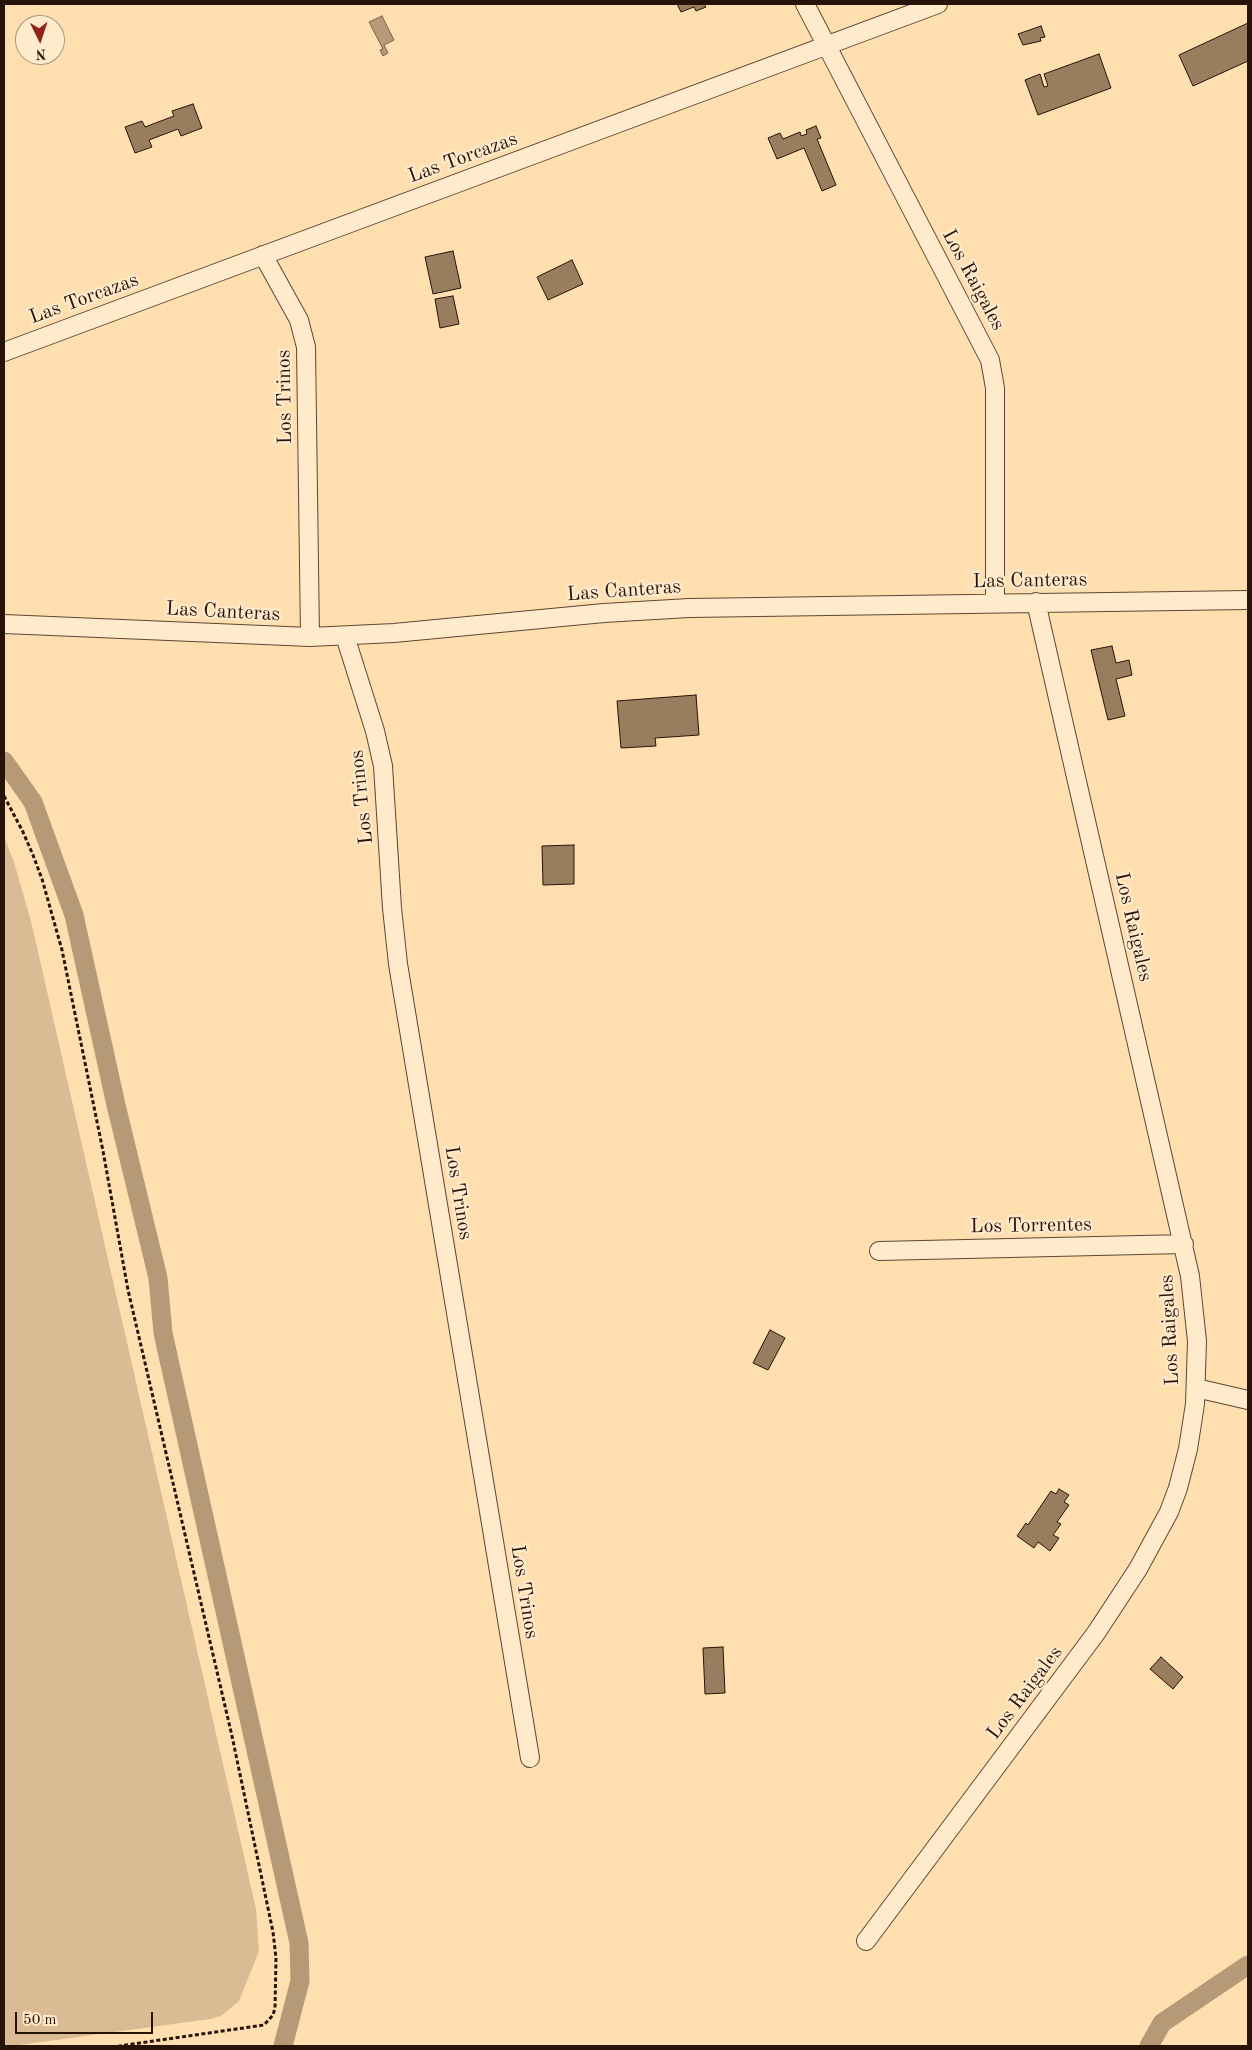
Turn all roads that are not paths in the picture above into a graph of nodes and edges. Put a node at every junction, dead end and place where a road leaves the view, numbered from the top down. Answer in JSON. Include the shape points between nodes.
{"nodes":[{"id":1,"x":805,"y":4,"type":"edge"},
{"id":2,"x":938,"y":4,"type":"edge"},
{"id":3,"x":827,"y":45,"type":"junction"},
{"id":4,"x":263,"y":255,"type":"junction"},
{"id":5,"x":4,"y":352,"type":"edge"},
{"id":6,"x":1248,"y":600,"type":"edge"},
{"id":7,"x":995,"y":602,"type":"junction"},
{"id":8,"x":1036,"y":602,"type":"junction"},
{"id":9,"x":4,"y":624,"type":"edge"},
{"id":10,"x":345,"y":636,"type":"junction"},
{"id":11,"x":310,"y":637,"type":"junction"},
{"id":12,"x":1184,"y":1244,"type":"junction"},
{"id":13,"x":879,"y":1251,"type":"dead end"},
{"id":14,"x":1196,"y":1388,"type":"junction"},
{"id":15,"x":1248,"y":1400,"type":"edge"},
{"id":16,"x":530,"y":1758,"type":"dead end"},
{"id":17,"x":866,"y":1941,"type":"dead end"}],
"edges":[{"from":1,"to":3,"type":"street","name":"Los Raigales"},
{"from":2,"to":3,"type":"street","name":"Las Torcazas"},
{"from":3,"to":4,"type":"street","name":"Las Torcazas"},
{"from":3,"to":7,"type":"street","name":"Los Raigales","via":[[990,360],[995,388]]},
{"from":4,"to":5,"type":"street","name":"Las Torcazas"},
{"from":4,"to":11,"type":"street","name":"Los Trinos","via":[[299,320],[306,347]]},
{"from":6,"to":8,"type":"street","name":"Las Canteras"},
{"from":7,"to":8,"type":"street","name":"Las Canteras"},
{"from":7,"to":10,"type":"street","name":"Las Canteras","via":[[649,610]]},
{"from":8,"to":12,"type":"street","name":"Los Raigales"},
{"from":9,"to":11,"type":"street","name":"Las Canteras"},
{"from":10,"to":11,"type":"street","name":"Las Canteras"},
{"from":10,"to":16,"type":"street","name":"Los Trinos","via":[[376,731],[383,766],[398,964]]},
{"from":12,"to":13,"type":"street","name":"Los Torrentes"},
{"from":12,"to":14,"type":"street","name":"Los Raigales","via":[[1197,1342]]},
{"from":14,"to":15,"type":"street"},
{"from":14,"to":17,"type":"street","name":"Los Raigales","via":[[1188,1449],[1178,1488],[1169,1512],[1138,1569],[1096,1633]]}]}
